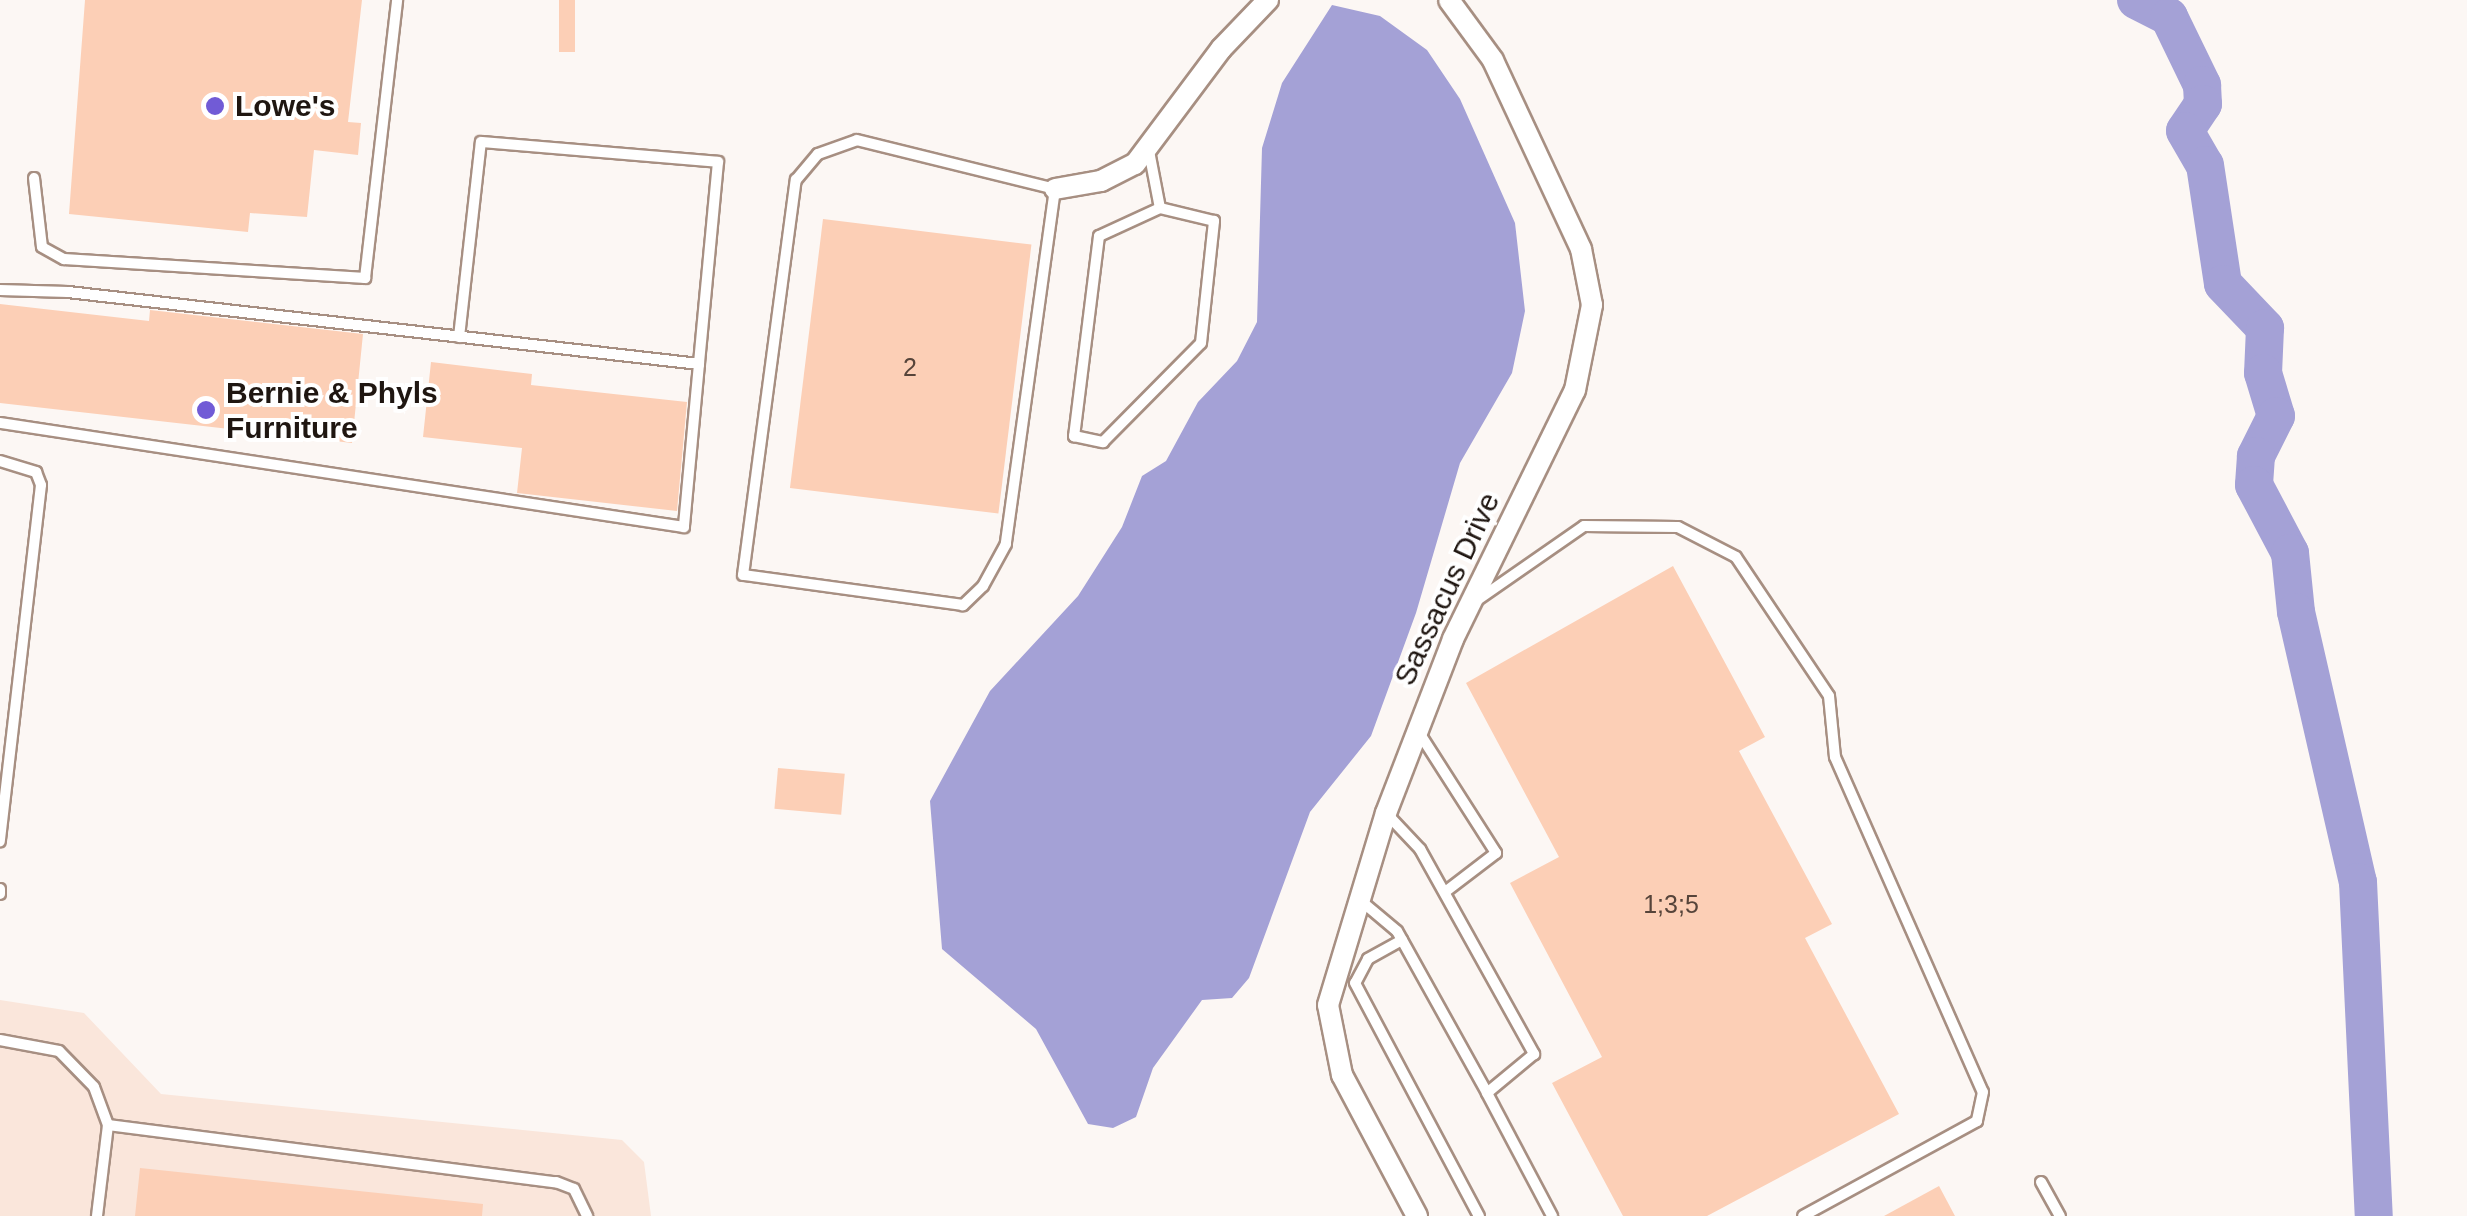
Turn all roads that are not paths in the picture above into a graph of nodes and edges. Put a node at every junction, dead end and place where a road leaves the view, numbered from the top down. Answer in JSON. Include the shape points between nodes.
{"nodes":[{"id":1,"x":397,"y":0,"type":"edge"},
{"id":2,"x":1268,"y":0,"type":"edge"},
{"id":3,"x":1449,"y":0,"type":"edge"},
{"id":4,"x":1148,"y":150,"type":"junction"},
{"id":5,"x":34,"y":178,"type":"dead end"},
{"id":6,"x":1055,"y":189,"type":"junction"},
{"id":7,"x":1160,"y":208,"type":"junction"},
{"id":8,"x":0,"y":290,"type":"edge"},
{"id":9,"x":458,"y":337,"type":"junction"},
{"id":10,"x":699,"y":364,"type":"junction"},
{"id":11,"x":0,"y":423,"type":"edge"},
{"id":12,"x":0,"y":461,"type":"edge"},
{"id":13,"x":1466,"y":609,"type":"junction"},
{"id":14,"x":1417,"y":729,"type":"junction"},
{"id":15,"x":1386,"y":813,"type":"junction"},
{"id":16,"x":0,"y":842,"type":"edge"},
{"id":17,"x":1445,"y":892,"type":"junction"},
{"id":18,"x":1358,"y":899,"type":"junction"},
{"id":19,"x":1402,"y":940,"type":"junction"},
{"id":20,"x":0,"y":1040,"type":"edge"},
{"id":21,"x":1487,"y":1093,"type":"junction"},
{"id":22,"x":108,"y":1125,"type":"junction"},
{"id":23,"x":2041,"y":1182,"type":"dead end"},
{"id":24,"x":97,"y":1216,"type":"edge"},
{"id":25,"x":587,"y":1216,"type":"edge"},
{"id":26,"x":1417,"y":1216,"type":"edge"},
{"id":27,"x":1479,"y":1216,"type":"edge"},
{"id":28,"x":1552,"y":1216,"type":"edge"},
{"id":29,"x":1803,"y":1216,"type":"edge"},
{"id":30,"x":2060,"y":1216,"type":"edge"}],
"edges":[{"from":1,"to":5,"type":"lane","via":[[365,278],[64,259],[42,247]]},
{"from":2,"to":4,"type":"street","via":[[1222,48]]},
{"from":3,"to":13,"type":"street","name":"Sassacus Drive","via":[[1473,26],[1525,129],[1581,250],[1592,305],[1575,390]]},
{"from":4,"to":6,"type":"street","via":[[1116,175]]},
{"from":4,"to":7,"type":"lane"},
{"from":6,"to":6,"type":"lane","via":[[857,140],[831,147],[805,166],[796,180],[744,576],[963,604],[982,586],[1006,544]]},
{"from":7,"to":7,"type":"lane","via":[[1099,236],[1074,436],[1102,442],[1201,343],[1214,221]]},
{"from":8,"to":9,"type":"lane"},
{"from":9,"to":10,"type":"lane"},
{"from":9,"to":10,"type":"lane","via":[[481,142],[718,162]]},
{"from":10,"to":11,"type":"lane","via":[[684,528]]},
{"from":12,"to":16,"type":"lane","via":[[36,472],[41,486]]},
{"from":13,"to":14,"type":"street","name":"Sassacus Drive"},
{"from":13,"to":29,"type":"lane","via":[[1584,526],[1678,527],[1736,557],[1829,696],[1836,757],[1984,1092],[1977,1121]]},
{"from":14,"to":15,"type":"street","name":"Sassacus Drive"},
{"from":14,"to":17,"type":"lane","via":[[1496,853]]},
{"from":15,"to":17,"type":"lane","via":[[1420,849]]},
{"from":15,"to":18,"type":"street","name":"Sassacus Drive"},
{"from":17,"to":21,"type":"lane","via":[[1534,1054]]},
{"from":18,"to":19,"type":"lane"},
{"from":18,"to":26,"type":"street","name":"Sassacus Drive","via":[[1328,1022],[1342,1075]]},
{"from":19,"to":21,"type":"lane"},
{"from":19,"to":27,"type":"lane","via":[[1368,959],[1355,983]]},
{"from":20,"to":22,"type":"lane","via":[[58,1051],[94,1087]]},
{"from":21,"to":28,"type":"lane"},
{"from":22,"to":24,"type":"lane"},
{"from":22,"to":25,"type":"lane","via":[[556,1182],[574,1189]]},
{"from":23,"to":30,"type":"lane"}]}
